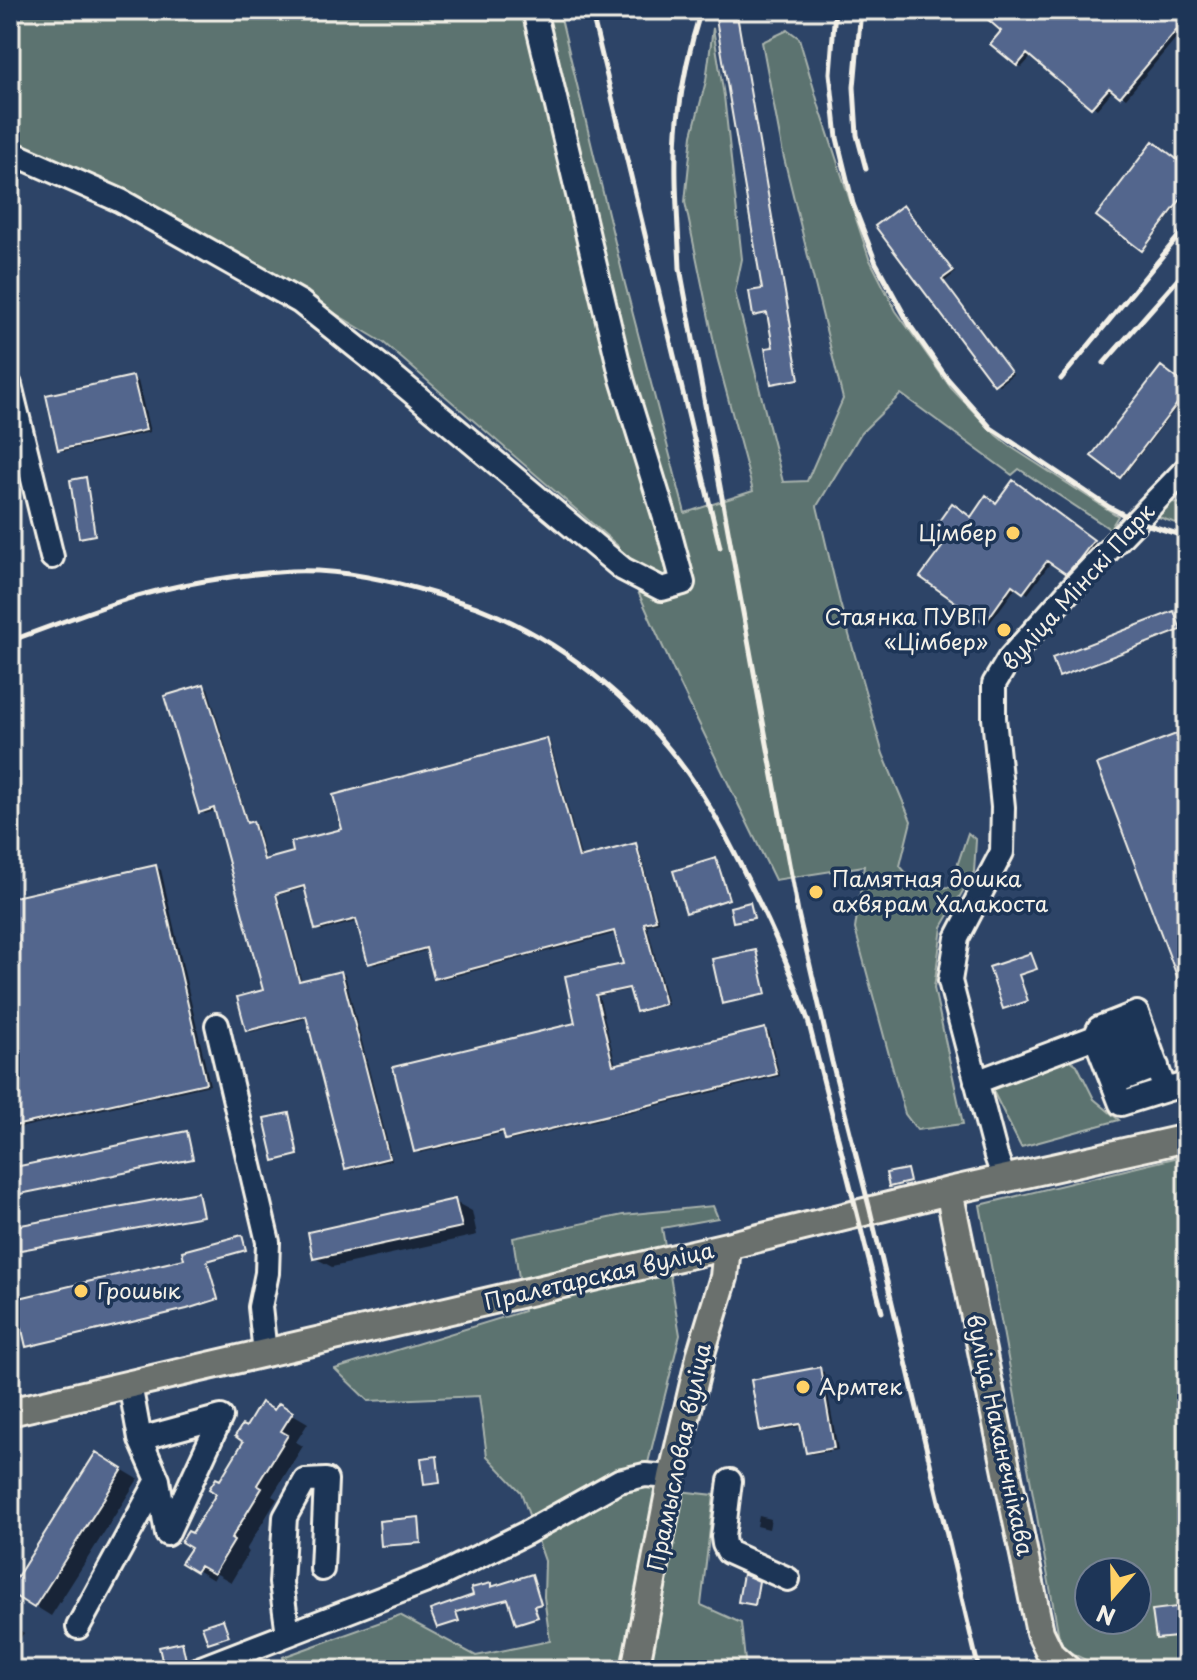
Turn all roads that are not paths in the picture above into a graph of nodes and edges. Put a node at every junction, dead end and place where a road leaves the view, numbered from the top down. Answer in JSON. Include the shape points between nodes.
{"nodes":[{"id":1,"x":534,"y":10,"type":"edge"},
{"id":2,"x":10,"y":152,"type":"edge"},
{"id":3,"x":10,"y":385,"type":"edge"},
{"id":4,"x":1187,"y":468,"type":"edge"},
{"id":5,"x":52,"y":557,"type":"dead end"},
{"id":6,"x":217,"y":1025,"type":"dead end"},
{"id":7,"x":1150,"y":1049,"type":"junction"},
{"id":8,"x":1103,"y":1058,"type":"junction"},
{"id":9,"x":976,"y":1082,"type":"junction"},
{"id":10,"x":1176,"y":1090,"type":"edge"},
{"id":11,"x":1187,"y":1138,"type":"edge"},
{"id":12,"x":1004,"y":1178,"type":"junction"},
{"id":13,"x":949,"y":1191,"type":"junction"},
{"id":14,"x":727,"y":1246,"type":"junction"},
{"id":15,"x":265,"y":1353,"type":"junction"},
{"id":16,"x":130,"y":1384,"type":"junction"},
{"id":17,"x":10,"y":1412,"type":"edge"},
{"id":18,"x":140,"y":1439,"type":"junction"},
{"id":19,"x":672,"y":1477,"type":"junction"},
{"id":20,"x":158,"y":1480,"type":"junction"},
{"id":21,"x":730,"y":1481,"type":"dead end"},
{"id":22,"x":322,"y":1569,"type":"dead end"},
{"id":23,"x":788,"y":1579,"type":"dead end"},
{"id":24,"x":78,"y":1627,"type":"dead end"},
{"id":25,"x":288,"y":1634,"type":"junction"},
{"id":26,"x":196,"y":1670,"type":"edge"},
{"id":27,"x":635,"y":1670,"type":"edge"},
{"id":28,"x":1068,"y":1670,"type":"edge"}],
"edges":[{"from":1,"to":2,"type":"street","via":[[622,379],[683,583],[662,589],[623,569],[300,302],[121,201]]},
{"from":3,"to":5,"type":"street"},
{"from":4,"to":9,"type":"street","name":"вуліца Мінскі Парк","via":[[1070,590],[1009,659],[994,684],[1002,852],[957,938],[950,981]]},
{"from":6,"to":15,"type":"street","via":[[268,1242],[260,1307]]},
{"from":7,"to":8,"type":"street"},
{"from":7,"to":8,"type":"street"},
{"from":7,"to":10,"type":"street"},
{"from":8,"to":9,"type":"street"},
{"from":8,"to":10,"type":"street","via":[[1121,1104]]},
{"from":9,"to":12,"type":"street","name":"вуліца Мінскі Парк"},
{"from":11,"to":12,"type":"main road","name":"Пралетарская вуліца"},
{"from":12,"to":13,"type":"main road","name":"Пралетарская вуліца"},
{"from":13,"to":14,"type":"main road","name":"Пралетарская вуліца"},
{"from":13,"to":28,"type":"main road","name":"вуліца Наканечнікава","via":[[1040,1632],[1051,1655]]},
{"from":14,"to":15,"type":"main road","name":"Пралетарская вуліца"},
{"from":14,"to":19,"type":"main road","name":"Прамысловая вуліца","via":[[724,1277]]},
{"from":15,"to":16,"type":"main road","name":"Пралетарская вуліца"},
{"from":16,"to":17,"type":"main road","name":"Пралетарская вуліца"},
{"from":16,"to":18,"type":"street"},
{"from":18,"to":20,"type":"street"},
{"from":18,"to":20,"type":"street","via":[[221,1417],[167,1534]]},
{"from":19,"to":25,"type":"street","via":[[645,1475],[619,1481],[437,1577]]},
{"from":19,"to":27,"type":"main road","name":"Прамысловая вуліца"},
{"from":20,"to":24,"type":"street"},
{"from":21,"to":23,"type":"street","via":[[723,1537],[728,1552]]},
{"from":22,"to":25,"type":"street","via":[[326,1480],[305,1481],[285,1517],[281,1583]]},
{"from":25,"to":26,"type":"street"}]}
